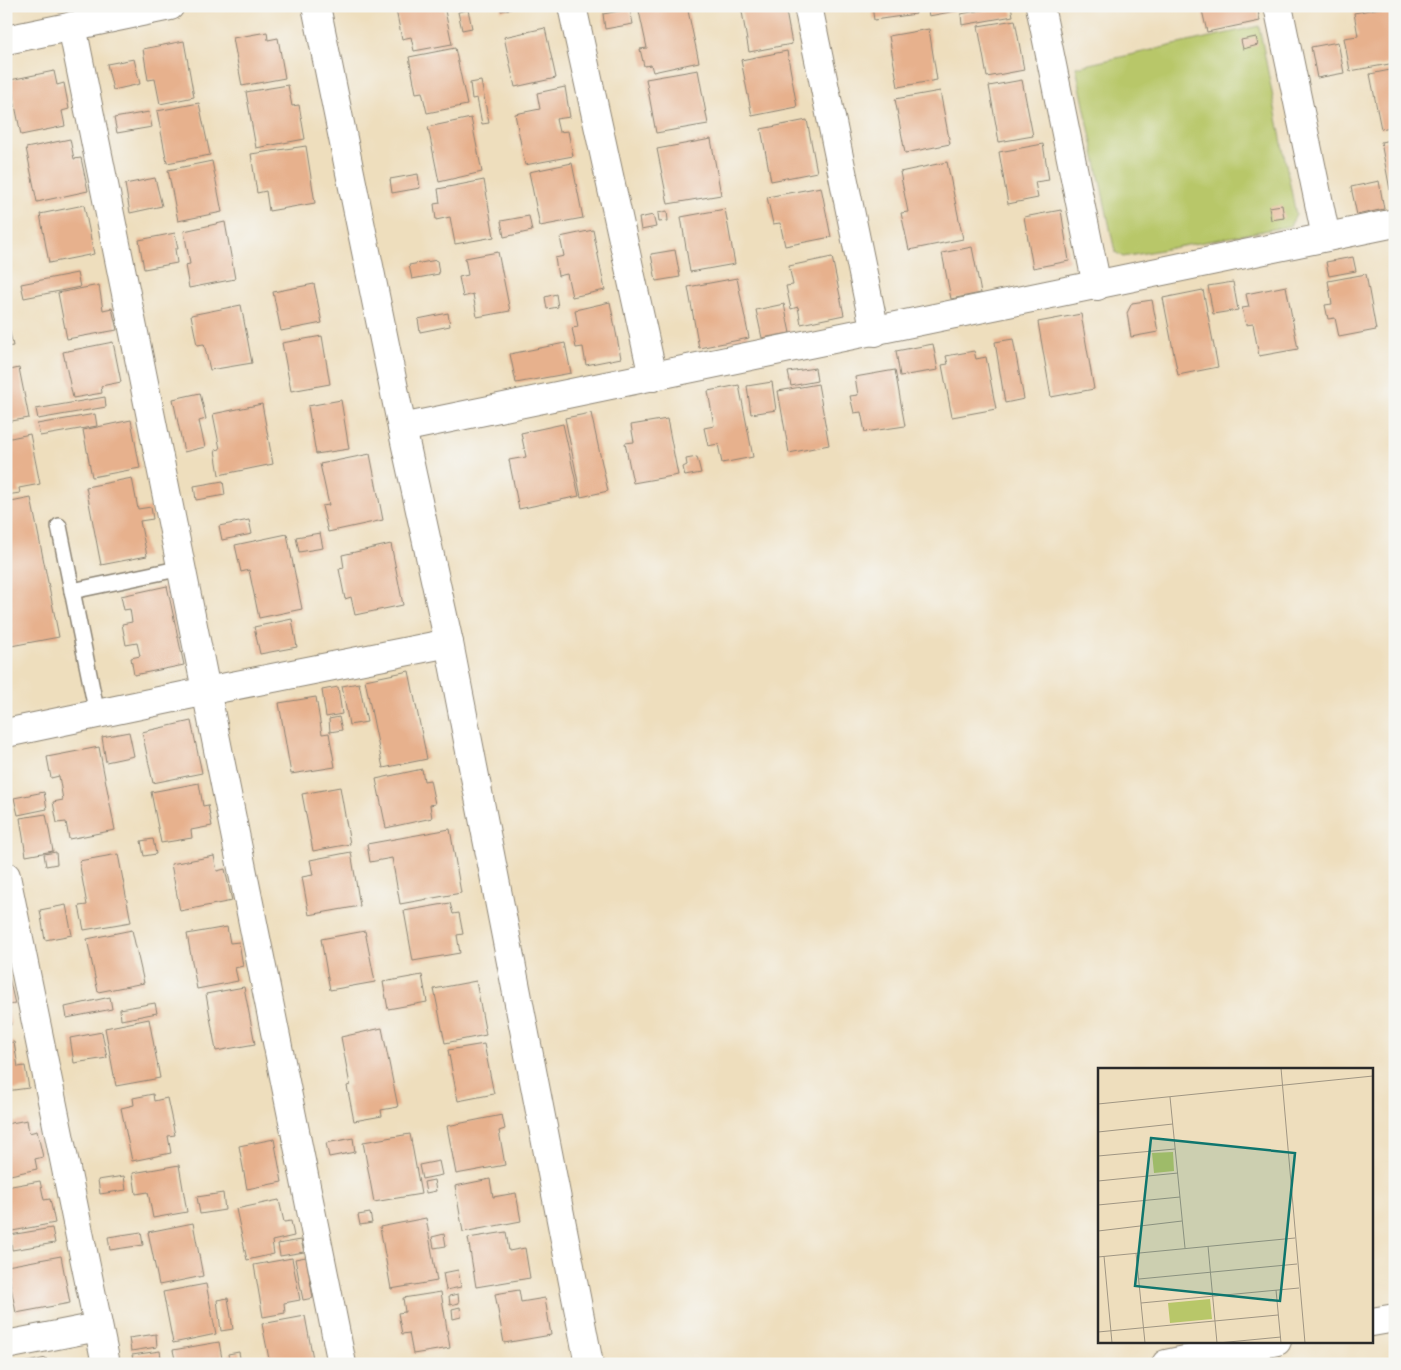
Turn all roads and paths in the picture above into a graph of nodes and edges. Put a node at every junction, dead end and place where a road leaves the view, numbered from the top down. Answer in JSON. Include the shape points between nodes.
{"nodes":[{"id":1,"x":170,"y":6,"type":"edge"},
{"id":2,"x":316,"y":6,"type":"edge"},
{"id":3,"x":572,"y":6,"type":"edge"},
{"id":4,"x":808,"y":6,"type":"edge"},
{"id":5,"x":1040,"y":6,"type":"edge"},
{"id":6,"x":1278,"y":6,"type":"edge"},
{"id":7,"x":72,"y":26,"type":"junction"},
{"id":8,"x":6,"y":40,"type":"edge"},
{"id":9,"x":1395,"y":223,"type":"edge"},
{"id":10,"x":1326,"y":237,"type":"junction"},
{"id":11,"x":1097,"y":286,"type":"junction"},
{"id":12,"x":875,"y":332,"type":"junction"},
{"id":13,"x":653,"y":377,"type":"junction"},
{"id":14,"x":402,"y":428,"type":"junction"},
{"id":15,"x":59,"y":526,"type":"dead end"},
{"id":16,"x":182,"y":568,"type":"junction"},
{"id":17,"x":72,"y":591,"type":"junction"},
{"id":18,"x":448,"y":643,"type":"junction"},
{"id":19,"x":207,"y":690,"type":"junction"},
{"id":20,"x":97,"y":714,"type":"junction"},
{"id":21,"x":6,"y":733,"type":"edge"},
{"id":22,"x":6,"y":876,"type":"edge"},
{"id":23,"x":1395,"y":1318,"type":"edge"},
{"id":24,"x":1374,"y":1322,"type":"edge"},
{"id":25,"x":98,"y":1327,"type":"junction"},
{"id":26,"x":1272,"y":1342,"type":"edge"},
{"id":27,"x":6,"y":1345,"type":"edge"},
{"id":28,"x":106,"y":1364,"type":"edge"},
{"id":29,"x":342,"y":1364,"type":"edge"},
{"id":30,"x":588,"y":1364,"type":"edge"},
{"id":31,"x":1166,"y":1364,"type":"edge"}],
"edges":[{"from":1,"to":7,"type":"street"},
{"from":2,"to":14,"type":"street"},
{"from":3,"to":13,"type":"street"},
{"from":4,"to":12,"type":"street"},
{"from":5,"to":11,"type":"street"},
{"from":6,"to":10,"type":"street"},
{"from":7,"to":8,"type":"street"},
{"from":7,"to":16,"type":"street"},
{"from":9,"to":10,"type":"street"},
{"from":10,"to":11,"type":"street"},
{"from":11,"to":12,"type":"street"},
{"from":12,"to":13,"type":"street"},
{"from":13,"to":14,"type":"street"},
{"from":14,"to":18,"type":"street"},
{"from":15,"to":17,"type":"lane"},
{"from":16,"to":17,"type":"lane"},
{"from":16,"to":19,"type":"street"},
{"from":17,"to":20,"type":"lane"},
{"from":18,"to":19,"type":"street"},
{"from":18,"to":30,"type":"street"},
{"from":19,"to":20,"type":"street"},
{"from":19,"to":29,"type":"street"},
{"from":20,"to":21,"type":"street"},
{"from":22,"to":25,"type":"street"},
{"from":23,"to":24,"type":"street"},
{"from":25,"to":27,"type":"street"},
{"from":25,"to":28,"type":"street"},
{"from":26,"to":31,"type":"street"}]}
